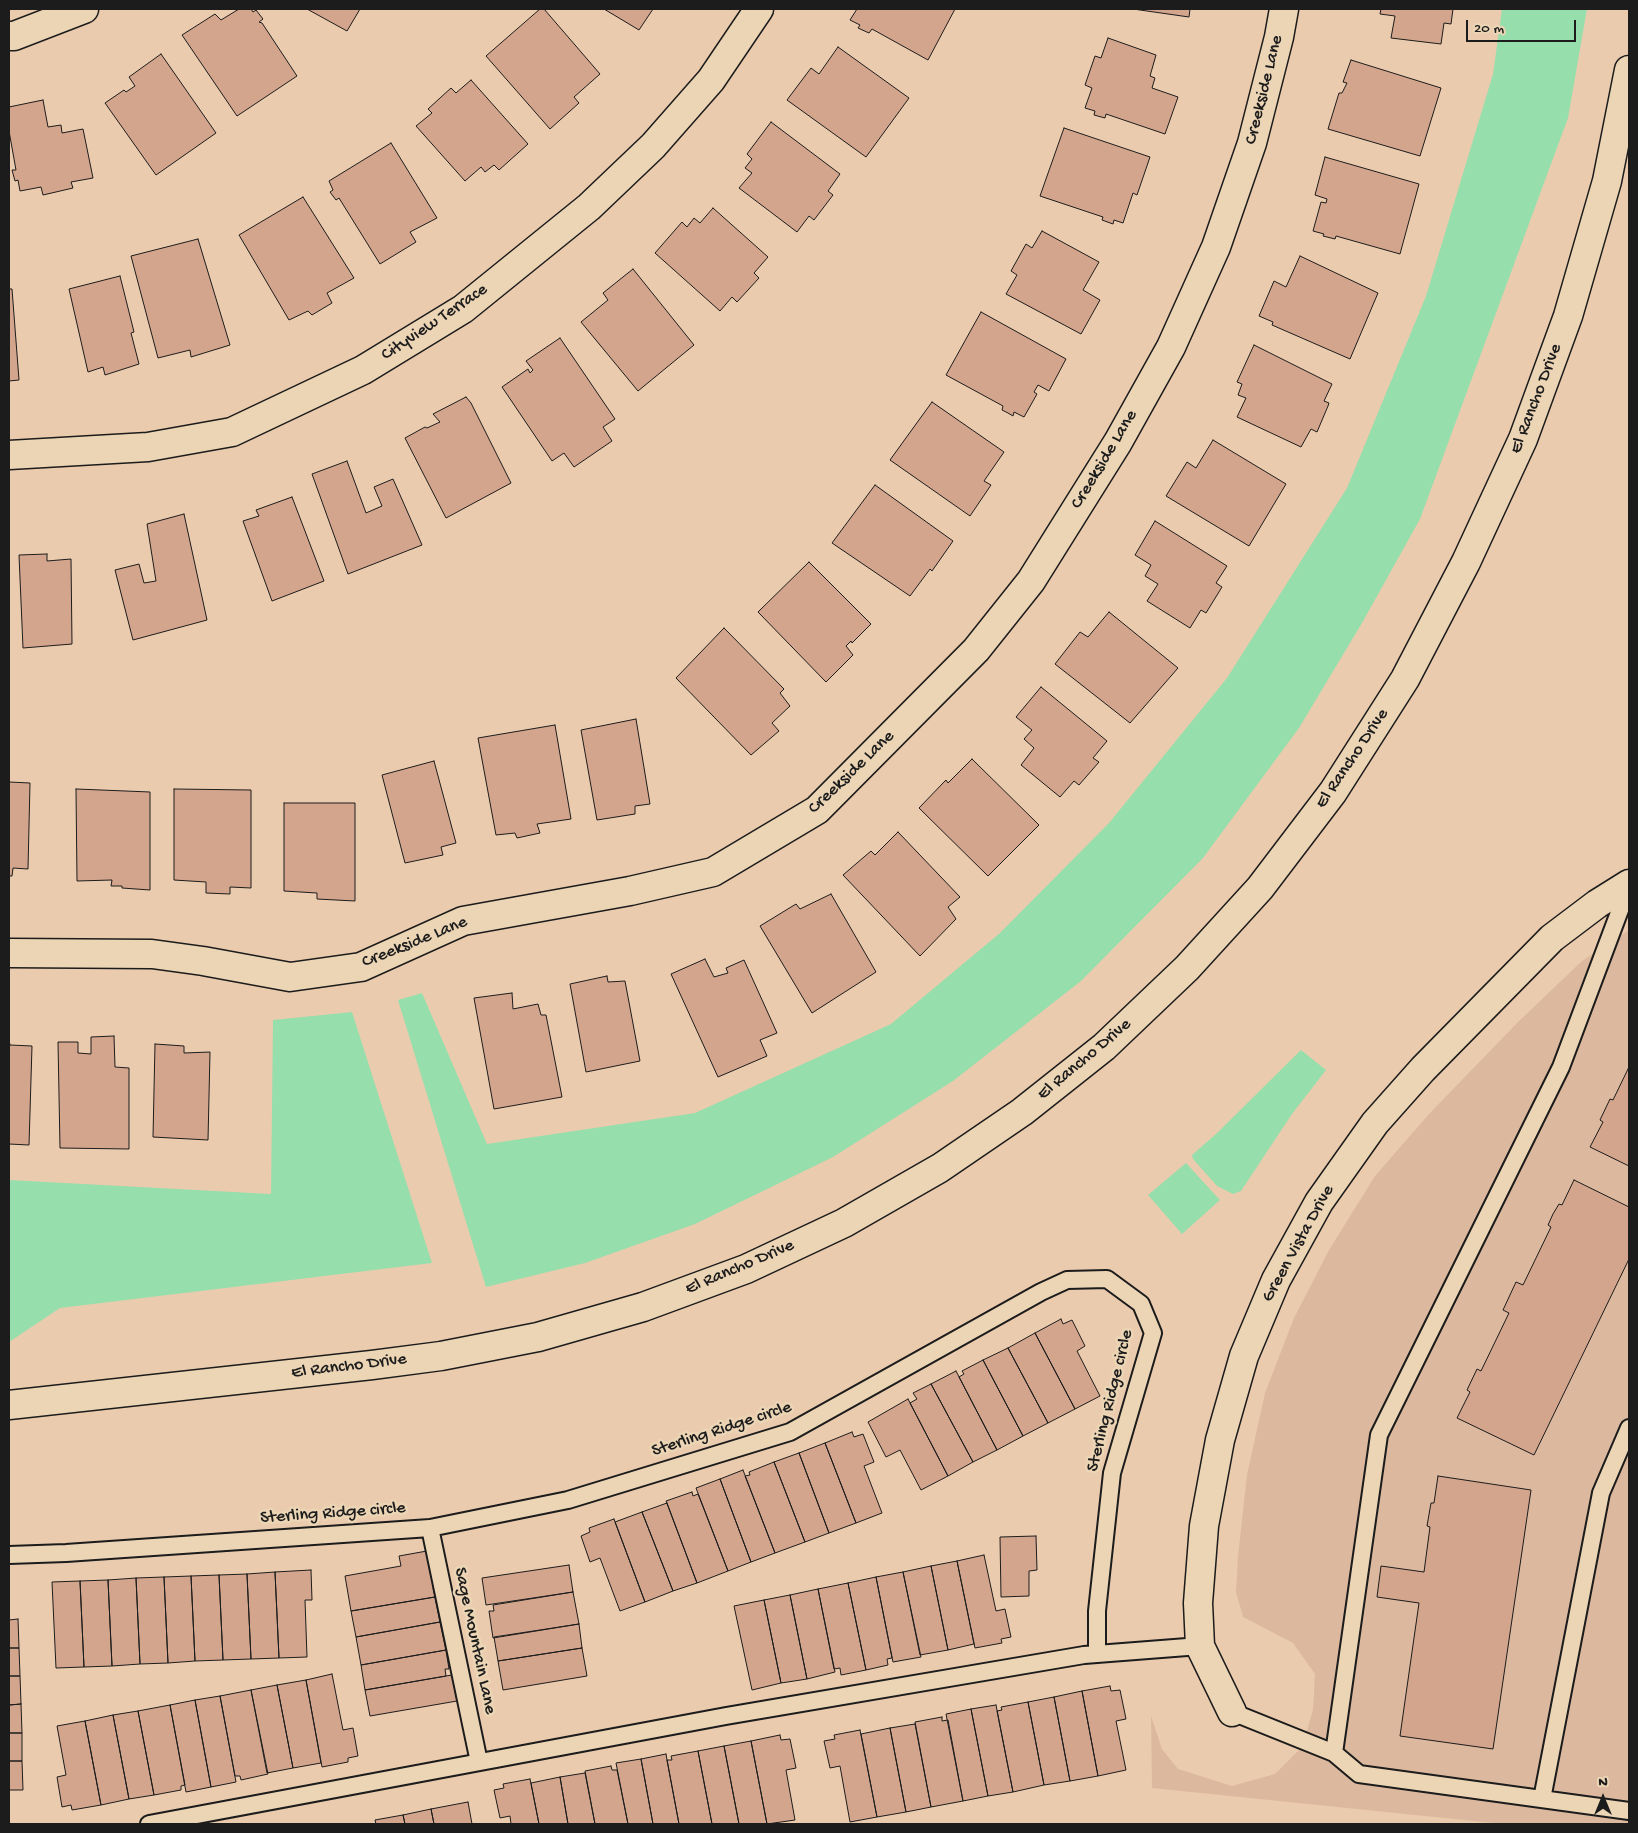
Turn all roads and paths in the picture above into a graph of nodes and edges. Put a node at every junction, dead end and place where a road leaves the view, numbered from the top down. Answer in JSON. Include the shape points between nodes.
{"nodes":[{"id":1,"x":84,"y":9,"type":"edge"},
{"id":2,"x":759,"y":9,"type":"edge"},
{"id":3,"x":1284,"y":9,"type":"edge"},
{"id":4,"x":9,"y":36,"type":"edge"},
{"id":5,"x":1629,"y":70,"type":"edge"},
{"id":6,"x":9,"y":455,"type":"edge"},
{"id":7,"x":1629,"y":885,"type":"edge"},
{"id":8,"x":9,"y":954,"type":"edge"},
{"id":9,"x":9,"y":1404,"type":"edge"},
{"id":10,"x":1629,"y":1428,"type":"edge"},
{"id":11,"x":430,"y":1528,"type":"junction"},
{"id":12,"x":9,"y":1555,"type":"edge"},
{"id":13,"x":1200,"y":1646,"type":"junction"},
{"id":14,"x":1097,"y":1654,"type":"junction"},
{"id":15,"x":1232,"y":1712,"type":"joint"},
{"id":16,"x":1334,"y":1753,"type":"junction"},
{"id":17,"x":479,"y":1762,"type":"junction"},
{"id":18,"x":1542,"y":1799,"type":"junction"},
{"id":19,"x":1629,"y":1811,"type":"edge"},
{"id":20,"x":149,"y":1824,"type":"edge"}],
"edges":[{"from":1,"to":4,"type":"street"},
{"from":2,"to":6,"type":"street","name":"Cityview Terrace","via":[[710,80],[653,146],[590,207],[463,309],[363,370],[232,432],[148,447]]},
{"from":3,"to":8,"type":"street","name":"Creekside Lane","via":[[1252,143],[1216,247],[1171,347],[1118,442],[1030,581],[976,650],[817,810],[713,872],[630,891],[463,921],[361,967],[290,978],[152,954]]},
{"from":5,"to":9,"type":"street","name":"El Rancho Drive","via":[[1607,181],[1571,307],[1523,439],[1466,562],[1405,679],[1333,792],[1260,888],[1188,968],[1104,1047],[1022,1112],[940,1168],[844,1223],[746,1269],[643,1307],[538,1336],[441,1356]]},
{"from":7,"to":13,"type":"street","name":"Green Vista Drive","via":[[1552,938],[1430,1062],[1375,1123],[1319,1202],[1276,1280],[1244,1356],[1220,1440],[1204,1526],[1198,1603]]},
{"from":7,"to":16,"type":"lane","via":[[1561,1067],[1379,1436]]},
{"from":10,"to":18,"type":"lane","via":[[1601,1493]]},
{"from":11,"to":12,"type":"lane","name":"Sterling Ridge circle"},
{"from":11,"to":14,"type":"lane","name":"Sterling Ridge circle","via":[[568,1500],[790,1432],[1041,1292],[1067,1280],[1107,1278],[1141,1304],[1153,1334],[1112,1473],[1097,1611]]},
{"from":11,"to":17,"type":"lane","name":"Sage Mountain Lane"},
{"from":13,"to":14,"type":"lane"},
{"from":13,"to":15,"type":"street","name":"Green Vista Drive"},
{"from":14,"to":17,"type":"lane","via":[[726,1716]]},
{"from":15,"to":16,"type":"lane"},
{"from":16,"to":18,"type":"lane","via":[[1359,1774]]},
{"from":17,"to":20,"type":"lane"},
{"from":18,"to":19,"type":"lane"}]}
